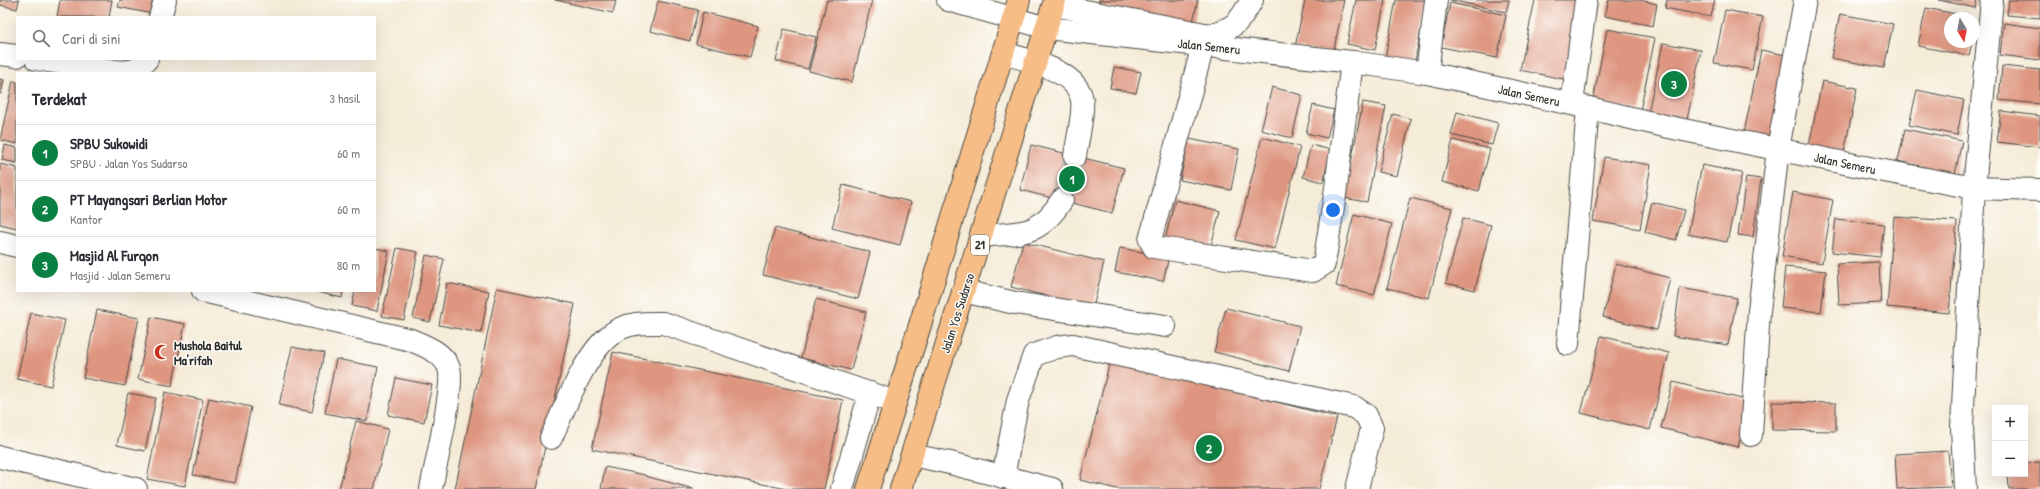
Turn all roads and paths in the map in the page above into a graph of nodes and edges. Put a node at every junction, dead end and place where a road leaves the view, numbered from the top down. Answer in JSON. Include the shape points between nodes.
{"nodes":[{"id":1,"x":165,"y":0,"type":"edge"},
{"id":2,"x":948,"y":0,"type":"edge"},
{"id":3,"x":1252,"y":0,"type":"edge"},
{"id":4,"x":1436,"y":0,"type":"edge"},
{"id":5,"x":1586,"y":0,"type":"edge"},
{"id":6,"x":1805,"y":0,"type":"edge"},
{"id":7,"x":1992,"y":0,"type":"edge"},
{"id":8,"x":1055,"y":2,"type":"edge"},
{"id":9,"x":1017,"y":9,"type":"edge"},
{"id":10,"x":160,"y":16,"type":"edge"},
{"id":11,"x":1047,"y":28,"type":"junction"},
{"id":12,"x":1203,"y":46,"type":"junction"},
{"id":13,"x":1004,"y":53,"type":"junction"},
{"id":14,"x":0,"y":54,"type":"edge"},
{"id":15,"x":16,"y":56,"type":"edge"},
{"id":16,"x":43,"y":60,"type":"edge"},
{"id":17,"x":146,"y":60,"type":"edge"},
{"id":18,"x":1352,"y":62,"type":"junction"},
{"id":19,"x":1035,"y":63,"type":"junction"},
{"id":20,"x":122,"y":72,"type":"edge"},
{"id":21,"x":122,"y":72,"type":"edge"},
{"id":22,"x":1427,"y":74,"type":"junction"},
{"id":23,"x":1580,"y":106,"type":"junction"},
{"id":24,"x":1778,"y":149,"type":"junction"},
{"id":25,"x":1075,"y":156,"type":"tunnel mouth"},
{"id":26,"x":1974,"y":188,"type":"junction"},
{"id":27,"x":2040,"y":190,"type":"edge"},
{"id":28,"x":1062,"y":200,"type":"tunnel mouth"},
{"id":29,"x":983,"y":236,"type":"junction"},
{"id":30,"x":0,"y":242,"type":"edge"},
{"id":31,"x":16,"y":246,"type":"edge"},
{"id":32,"x":963,"y":291,"type":"junction"},
{"id":33,"x":207,"y":292,"type":"edge"},
{"id":34,"x":1166,"y":326,"type":"dead end"},
{"id":35,"x":1568,"y":344,"type":"dead end"},
{"id":36,"x":870,"y":393,"type":"junction"},
{"id":37,"x":895,"y":402,"type":"junction"},
{"id":38,"x":1751,"y":435,"type":"dead end"},
{"id":39,"x":551,"y":438,"type":"dead end"},
{"id":40,"x":912,"y":455,"type":"junction"},
{"id":41,"x":0,"y":457,"type":"edge"},
{"id":42,"x":1003,"y":477,"type":"junction"},
{"id":43,"x":136,"y":489,"type":"edge"},
{"id":44,"x":431,"y":489,"type":"edge"},
{"id":45,"x":842,"y":489,"type":"edge"},
{"id":46,"x":868,"y":489,"type":"edge"},
{"id":47,"x":901,"y":489,"type":"edge"},
{"id":48,"x":1052,"y":489,"type":"edge"},
{"id":49,"x":1357,"y":489,"type":"edge"},
{"id":50,"x":1966,"y":489,"type":"edge"}],
"edges":[{"from":1,"to":10,"type":"street"},
{"from":2,"to":9,"type":"street","name":"Jalan Semeru"},
{"from":3,"to":8,"type":"street","via":[[1239,22],[1222,32],[1210,35]]},
{"from":4,"to":22,"type":"street"},
{"from":5,"to":23,"type":"street"},
{"from":6,"to":24,"type":"street"},
{"from":7,"to":26,"type":"street"},
{"from":8,"to":11,"type":"highway","name":"Jalan Yos Sudarso","number":"21"},
{"from":9,"to":11,"type":"street","name":"Jalan Semeru"},
{"from":9,"to":13,"type":"highway"},
{"from":11,"to":12,"type":"street","name":"Jalan Semeru"},
{"from":11,"to":19,"type":"highway","name":"Jalan Yos Sudarso","number":"21"},
{"from":12,"to":18,"type":"street","name":"Jalan Semeru"},
{"from":12,"to":18,"type":"street","via":[[1150,240],[1154,247],[1313,270],[1324,264]]},
{"from":13,"to":19,"type":"street"},
{"from":13,"to":37,"type":"highway"},
{"from":14,"to":15,"type":"street"},
{"from":16,"to":20,"type":"street"},
{"from":17,"to":21,"type":"street","via":[[136,70]]},
{"from":18,"to":22,"type":"street","name":"Jalan Semeru"},
{"from":19,"to":25,"type":"street","via":[[1068,77],[1077,87],[1082,102]]},
{"from":19,"to":29,"type":"highway","name":"Jalan Yos Sudarso","number":"21"},
{"from":22,"to":23,"type":"street","name":"Jalan Semeru"},
{"from":23,"to":24,"type":"street","name":"Jalan Semeru"},
{"from":23,"to":35,"type":"street"},
{"from":24,"to":26,"type":"street","name":"Jalan Semeru"},
{"from":24,"to":38,"type":"street","via":[[1759,311]]},
{"from":26,"to":27,"type":"street","name":"Jalan Semeru"},
{"from":26,"to":50,"type":"street","via":[[1962,427]]},
{"from":28,"to":29,"type":"street","via":[[1053,214],[1035,230]]},
{"from":29,"to":32,"type":"highway","name":"Jalan Yos Sudarso","number":"21"},
{"from":30,"to":31,"type":"street"},
{"from":32,"to":34,"type":"street","via":[[1016,303]]},
{"from":32,"to":40,"type":"highway","name":"Jalan Yos Sudarso","number":"21"},
{"from":33,"to":44,"type":"street","via":[[411,340],[436,351],[449,368],[450,387]]},
{"from":36,"to":37,"type":"street"},
{"from":36,"to":39,"type":"street","via":[[663,323],[637,323],[613,332],[591,356]]},
{"from":36,"to":45,"type":"street"},
{"from":37,"to":46,"type":"highway"},
{"from":40,"to":42,"type":"street"},
{"from":40,"to":47,"type":"highway","name":"Jalan Yos Sudarso","number":"21"},
{"from":41,"to":43,"type":"street"},
{"from":42,"to":48,"type":"street"},
{"from":42,"to":49,"type":"street","via":[[1018,400],[1034,355],[1057,347],[1073,345],[1354,407],[1366,415],[1372,428]]}]}
